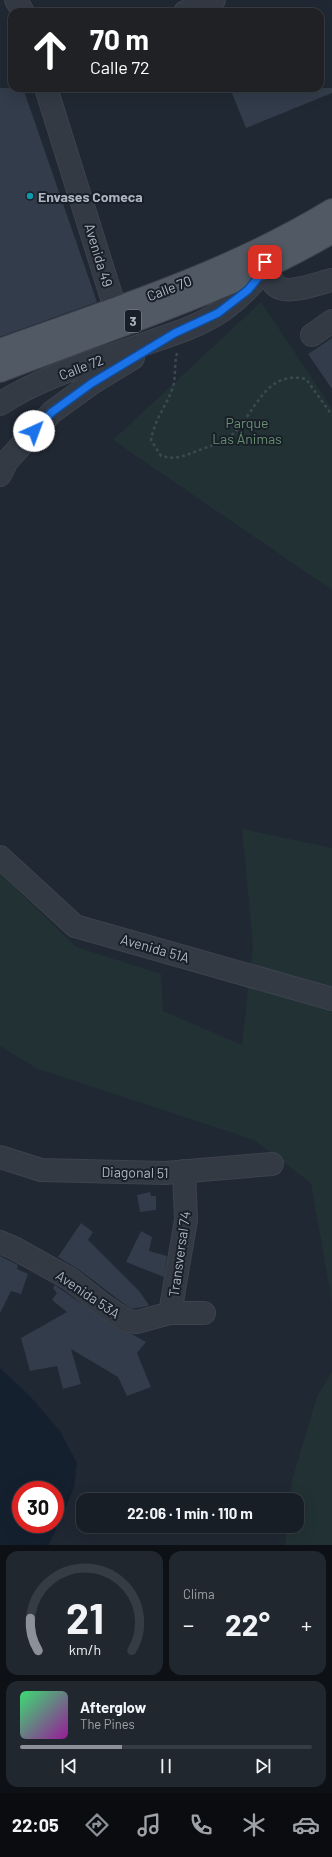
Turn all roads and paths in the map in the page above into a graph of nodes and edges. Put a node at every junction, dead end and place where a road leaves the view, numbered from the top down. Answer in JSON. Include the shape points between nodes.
{"nodes":[{"id":1,"x":173,"y":0,"type":"edge"},
{"id":2,"x":214,"y":0,"type":"edge"},
{"id":3,"x":180,"y":8,"type":"edge"},
{"id":4,"x":194,"y":8,"type":"edge"},
{"id":5,"x":47,"y":92,"type":"edge"},
{"id":6,"x":332,"y":210,"type":"edge"},
{"id":7,"x":332,"y":232,"type":"edge"},
{"id":8,"x":265,"y":261,"type":"junction"},
{"id":9,"x":332,"y":280,"type":"edge"},
{"id":10,"x":115,"y":308,"type":"junction"},
{"id":11,"x":332,"y":321,"type":"edge"},
{"id":12,"x":175,"y":333,"type":"junction"},
{"id":13,"x":312,"y":335,"type":"dead end"},
{"id":14,"x":0,"y":350,"type":"edge"},
{"id":15,"x":0,"y":371,"type":"edge"},
{"id":16,"x":0,"y":404,"type":"edge"},
{"id":17,"x":332,"y":415,"type":"edge"},
{"id":18,"x":0,"y":475,"type":"edge"},
{"id":19,"x":0,"y":857,"type":"edge"},
{"id":20,"x":332,"y":999,"type":"edge"},
{"id":21,"x":0,"y":1157,"type":"edge"},
{"id":22,"x":272,"y":1164,"type":"dead end"},
{"id":23,"x":184,"y":1171,"type":"junction"},
{"id":24,"x":0,"y":1242,"type":"edge"},
{"id":25,"x":170,"y":1312,"type":"junction"},
{"id":26,"x":204,"y":1313,"type":"dead end"}],
"edges":[{"from":1,"to":3,"type":"street"},
{"from":2,"to":4,"type":"street"},
{"from":5,"to":10,"type":"street","name":"Avenida 49"},
{"from":6,"to":8,"type":"main road","name":"Calle 70","number":"3","via":[[297,232]]},
{"from":7,"to":8,"type":"main road","name":"Calle 70","number":"3","via":[[303,250]]},
{"from":8,"to":9,"type":"street","via":[[274,284],[279,289],[289,291]]},
{"from":8,"to":10,"type":"main road","name":"Calle 70","number":"3","via":[[194,279]]},
{"from":8,"to":12,"type":"street","name":"Calle 72","via":[[248,290],[218,313]]},
{"from":8,"to":15,"type":"main road","name":"Calle 70","number":"3","via":[[198,297]]},
{"from":10,"to":14,"type":"main road","name":"Calle 70","number":"3"},
{"from":11,"to":13,"type":"street"},
{"from":12,"to":16,"type":"street","name":"Calle 72","via":[[68,371]]},
{"from":12,"to":17,"type":"path","via":[[180,344],[175,362],[173,387],[154,427],[151,440],[161,456],[178,459],[226,439],[235,432],[274,383],[286,378],[306,379]]},
{"from":12,"to":18,"type":"street","via":[[92,383],[52,412],[7,461]]},
{"from":19,"to":20,"type":"street","name":"Avenida 51A","via":[[75,926]]},
{"from":21,"to":23,"type":"street","name":"Diagonal 51","via":[[41,1170],[164,1173]]},
{"from":22,"to":23,"type":"street","name":"Diagonal 51"},
{"from":23,"to":25,"type":"street","name":"Transversal 74","via":[[186,1220]]},
{"from":24,"to":25,"type":"street","name":"Avenida 53A","via":[[70,1279],[127,1320],[137,1322]]},
{"from":25,"to":26,"type":"street","name":"Avenida 53A"}]}
